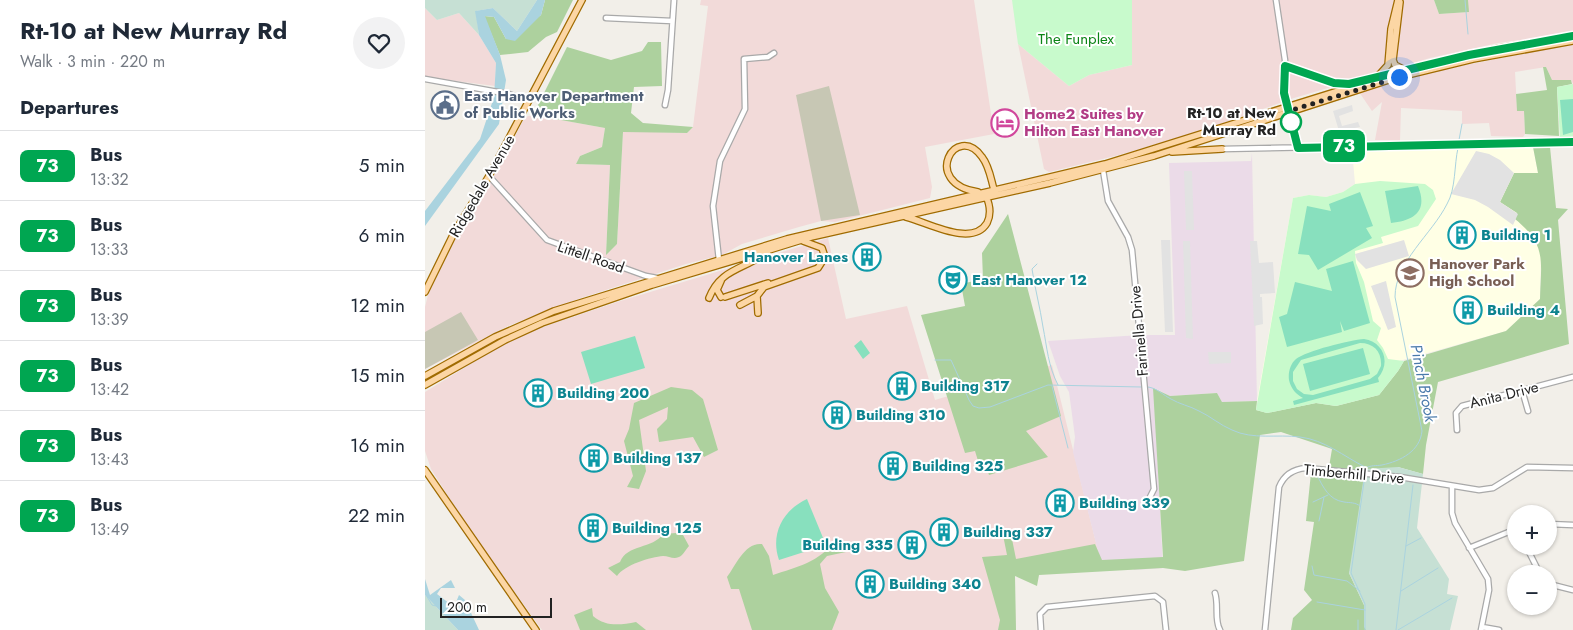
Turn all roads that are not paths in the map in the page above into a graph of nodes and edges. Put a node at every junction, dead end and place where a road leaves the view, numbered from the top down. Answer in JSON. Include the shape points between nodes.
{"nodes":[{"id":1,"x":582,"y":0,"type":"edge"},
{"id":2,"x":674,"y":0,"type":"edge"},
{"id":3,"x":1275,"y":0,"type":"edge"},
{"id":4,"x":1398,"y":0,"type":"edge"},
{"id":5,"x":606,"y":18,"type":"dead end"},
{"id":6,"x":672,"y":21,"type":"junction"},
{"id":7,"x":1573,"y":36,"type":"edge"},
{"id":8,"x":1573,"y":41,"type":"edge"},
{"id":9,"x":774,"y":53,"type":"dead end"},
{"id":10,"x":1285,"y":66,"type":"junction"},
{"id":11,"x":1405,"y":70,"type":"junction"},
{"id":12,"x":1376,"y":77,"type":"junction"},
{"id":13,"x":425,"y":79,"type":"edge"},
{"id":14,"x":1361,"y":82,"type":"junction"},
{"id":15,"x":528,"y":101,"type":"junction"},
{"id":16,"x":665,"y":104,"type":"dead end"},
{"id":17,"x":1288,"y":109,"type":"junction"},
{"id":18,"x":1573,"y":142,"type":"edge"},
{"id":19,"x":1298,"y":148,"type":"junction"},
{"id":20,"x":1222,"y":150,"type":"joint"},
{"id":21,"x":1160,"y":154,"type":"junction"},
{"id":22,"x":1103,"y":170,"type":"junction"},
{"id":23,"x":489,"y":176,"type":"junction"},
{"id":24,"x":982,"y":193,"type":"junction"},
{"id":25,"x":995,"y":193,"type":"junction"},
{"id":26,"x":987,"y":198,"type":"junction"},
{"id":27,"x":903,"y":217,"type":"junction"},
{"id":28,"x":801,"y":241,"type":"junction"},
{"id":29,"x":769,"y":250,"type":"junction"},
{"id":30,"x":719,"y":260,"type":"junction"},
{"id":31,"x":724,"y":276,"type":"junction"},
{"id":32,"x":661,"y":277,"type":"junction"},
{"id":33,"x":782,"y":280,"type":"junction"},
{"id":34,"x":425,"y":292,"type":"edge"},
{"id":35,"x":757,"y":296,"type":"junction"},
{"id":36,"x":709,"y":298,"type":"dead end"},
{"id":37,"x":740,"y":305,"type":"dead end"},
{"id":38,"x":758,"y":313,"type":"dead end"},
{"id":39,"x":425,"y":375,"type":"edge"},
{"id":40,"x":1573,"y":377,"type":"edge"},
{"id":41,"x":425,"y":385,"type":"edge"},
{"id":42,"x":1522,"y":390,"type":"junction"},
{"id":43,"x":1528,"y":411,"type":"dead end"},
{"id":44,"x":1457,"y":430,"type":"dead end"},
{"id":45,"x":425,"y":466,"type":"edge"},
{"id":46,"x":1573,"y":468,"type":"edge"},
{"id":47,"x":425,"y":470,"type":"edge"},
{"id":48,"x":429,"y":476,"type":"junction"},
{"id":49,"x":1452,"y":486,"type":"junction"},
{"id":50,"x":1150,"y":497,"type":"dead end"},
{"id":51,"x":1557,"y":524,"type":"edge"},
{"id":52,"x":1573,"y":525,"type":"edge"},
{"id":53,"x":1507,"y":533,"type":"edge"},
{"id":54,"x":1469,"y":548,"type":"junction"},
{"id":55,"x":1557,"y":586,"type":"edge"},
{"id":56,"x":1573,"y":590,"type":"edge"},
{"id":57,"x":1215,"y":593,"type":"dead end"},
{"id":58,"x":1481,"y":629,"type":"edge"},
{"id":59,"x":536,"y":630,"type":"edge"},
{"id":60,"x":1041,"y":630,"type":"edge"},
{"id":61,"x":1166,"y":630,"type":"edge"},
{"id":62,"x":1220,"y":630,"type":"edge"},
{"id":63,"x":1265,"y":630,"type":"edge"},
{"id":64,"x":1499,"y":630,"type":"edge"}],
"edges":[{"from":1,"to":15,"type":"main road","name":"Ridgedale Avenue"},
{"from":2,"to":6,"type":"street"},
{"from":3,"to":10,"type":"street"},
{"from":4,"to":11,"type":"main road","via":[[1393,60],[1397,67]]},
{"from":4,"to":12,"type":"main road","via":[[1391,29],[1388,65]]},
{"from":5,"to":6,"type":"street"},
{"from":6,"to":16,"type":"street"},
{"from":7,"to":11,"type":"main road","via":[[1491,50]]},
{"from":8,"to":17,"type":"main road","via":[[1450,64]]},
{"from":9,"to":30,"type":"street","via":[[768,57],[744,58],[745,109],[720,161],[713,206]]},
{"from":10,"to":14,"type":"main road","via":[[1339,84]]},
{"from":10,"to":17,"type":"street","via":[[1283,90]]},
{"from":11,"to":12,"type":"main road"},
{"from":12,"to":14,"type":"main road"},
{"from":13,"to":15,"type":"street","via":[[509,94]]},
{"from":14,"to":17,"type":"main road"},
{"from":15,"to":23,"type":"main road","name":"Ridgedale Avenue"},
{"from":17,"to":19,"type":"street"},
{"from":17,"to":21,"type":"main road"},
{"from":17,"to":25,"type":"main road"},
{"from":18,"to":19,"type":"street"},
{"from":19,"to":20,"type":"street"},
{"from":20,"to":21,"type":"main road"},
{"from":21,"to":22,"type":"main road"},
{"from":22,"to":25,"type":"main road"},
{"from":22,"to":50,"type":"street","name":"Farinella Drive","via":[[1108,200],[1132,250],[1154,489]]},
{"from":23,"to":32,"type":"street","name":"Littell Road","via":[[547,240],[646,276]]},
{"from":23,"to":34,"type":"main road","name":"Ridgedale Avenue","via":[[454,233]]},
{"from":24,"to":25,"type":"main road"},
{"from":24,"to":25,"type":"main road","via":[[961,188],[950,177],[946,164],[953,150],[968,147],[981,155]]},
{"from":24,"to":26,"type":"main road"},
{"from":24,"to":30,"type":"main road","via":[[822,229]]},
{"from":25,"to":26,"type":"main road"},
{"from":26,"to":27,"type":"main road"},
{"from":26,"to":27,"type":"main road","via":[[988,219],[973,234],[960,234]]},
{"from":27,"to":28,"type":"main road"},
{"from":28,"to":29,"type":"main road"},
{"from":28,"to":33,"type":"main road","via":[[822,248],[824,262],[814,270]]},
{"from":29,"to":31,"type":"main road"},
{"from":29,"to":41,"type":"main road","via":[[542,322]]},
{"from":30,"to":32,"type":"main road"},
{"from":31,"to":33,"type":"main road","via":[[717,290],[723,297]]},
{"from":31,"to":36,"type":"main road"},
{"from":32,"to":39,"type":"main road","via":[[533,319]]},
{"from":33,"to":35,"type":"main road","via":[[764,287]]},
{"from":35,"to":37,"type":"main road"},
{"from":35,"to":38,"type":"main road"},
{"from":40,"to":42,"type":"street","name":"Anita Drive"},
{"from":42,"to":43,"type":"street"},
{"from":42,"to":44,"type":"street","name":"Anita Drive","via":[[1461,406],[1456,413]]},
{"from":45,"to":48,"type":"main road"},
{"from":46,"to":49,"type":"street","name":"Timberhill Drive","via":[[1527,467],[1493,488],[1483,490]]},
{"from":47,"to":48,"type":"main road"},
{"from":48,"to":59,"type":"main road"},
{"from":49,"to":54,"type":"street","via":[[1453,517]]},
{"from":49,"to":63,"type":"street","name":"Timberhill Drive","via":[[1301,468],[1291,472],[1281,482]]},
{"from":51,"to":52,"type":"street"},
{"from":53,"to":54,"type":"street"},
{"from":54,"to":58,"type":"street","via":[[1489,584]]},
{"from":55,"to":56,"type":"street"},
{"from":57,"to":62,"type":"street","via":[[1219,603],[1217,625]]},
{"from":58,"to":64,"type":"street"},
{"from":60,"to":61,"type":"street","via":[[1041,612],[1047,607],[1155,596],[1163,602]]}]}
